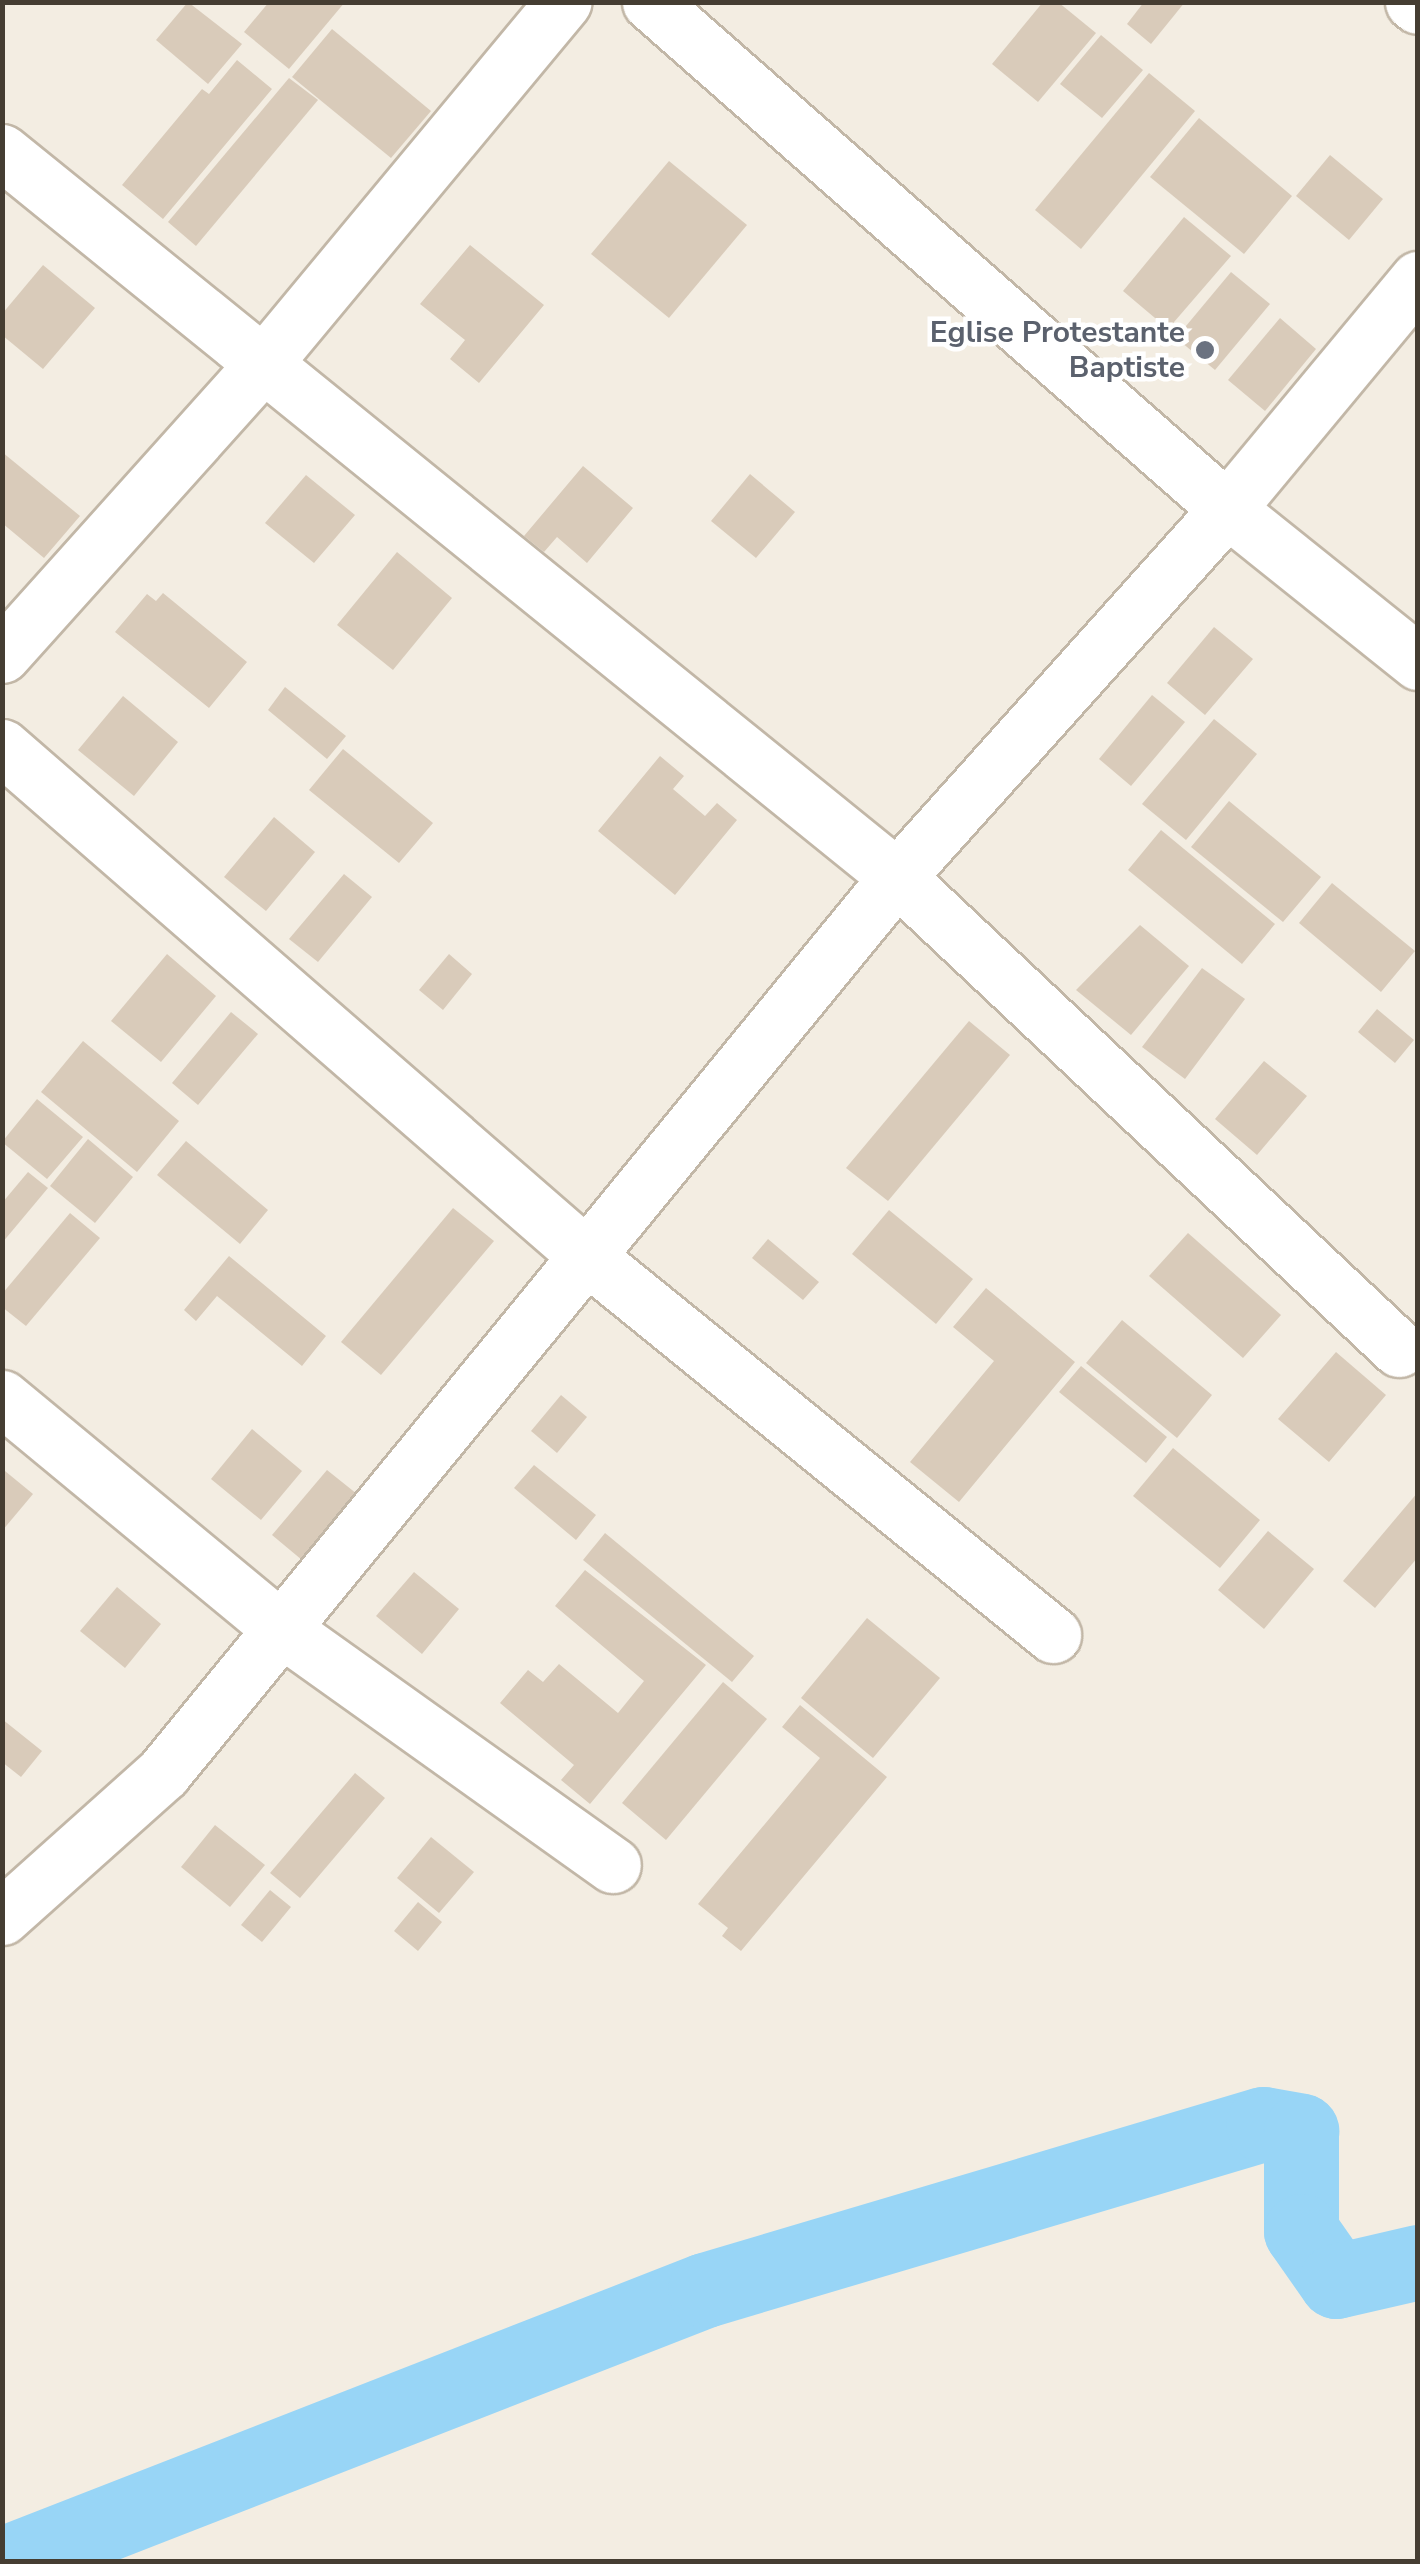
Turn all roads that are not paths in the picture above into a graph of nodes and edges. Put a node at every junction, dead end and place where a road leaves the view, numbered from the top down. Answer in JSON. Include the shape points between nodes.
{"nodes":[{"id":1,"x":563,"y":2,"type":"edge"},
{"id":2,"x":650,"y":2,"type":"edge"},
{"id":3,"x":2,"y":152,"type":"edge"},
{"id":4,"x":1418,"y":280,"type":"edge"},
{"id":5,"x":262,"y":364,"type":"junction"},
{"id":6,"x":1227,"y":510,"type":"junction"},
{"id":7,"x":2,"y":655,"type":"edge"},
{"id":8,"x":1418,"y":662,"type":"edge"},
{"id":9,"x":2,"y":747,"type":"edge"},
{"id":10,"x":897,"y":877,"type":"junction"},
{"id":11,"x":589,"y":1258,"type":"junction"},
{"id":12,"x":1398,"y":1349,"type":"dead end"},
{"id":13,"x":2,"y":1398,"type":"edge"},
{"id":14,"x":279,"y":1627,"type":"junction"},
{"id":15,"x":1053,"y":1635,"type":"dead end"},
{"id":16,"x":613,"y":1864,"type":"dead end"},
{"id":17,"x":2,"y":1917,"type":"edge"}],
"edges":[{"from":1,"to":5,"type":"street"},
{"from":2,"to":6,"type":"street"},
{"from":3,"to":5,"type":"street"},
{"from":4,"to":6,"type":"street"},
{"from":5,"to":7,"type":"street"},
{"from":5,"to":10,"type":"street"},
{"from":6,"to":8,"type":"street"},
{"from":6,"to":10,"type":"street"},
{"from":9,"to":11,"type":"street"},
{"from":10,"to":11,"type":"street"},
{"from":10,"to":12,"type":"street"},
{"from":11,"to":14,"type":"street"},
{"from":11,"to":15,"type":"street"},
{"from":13,"to":14,"type":"street"},
{"from":14,"to":16,"type":"street"},
{"from":14,"to":17,"type":"street","via":[[163,1774]]}]}
